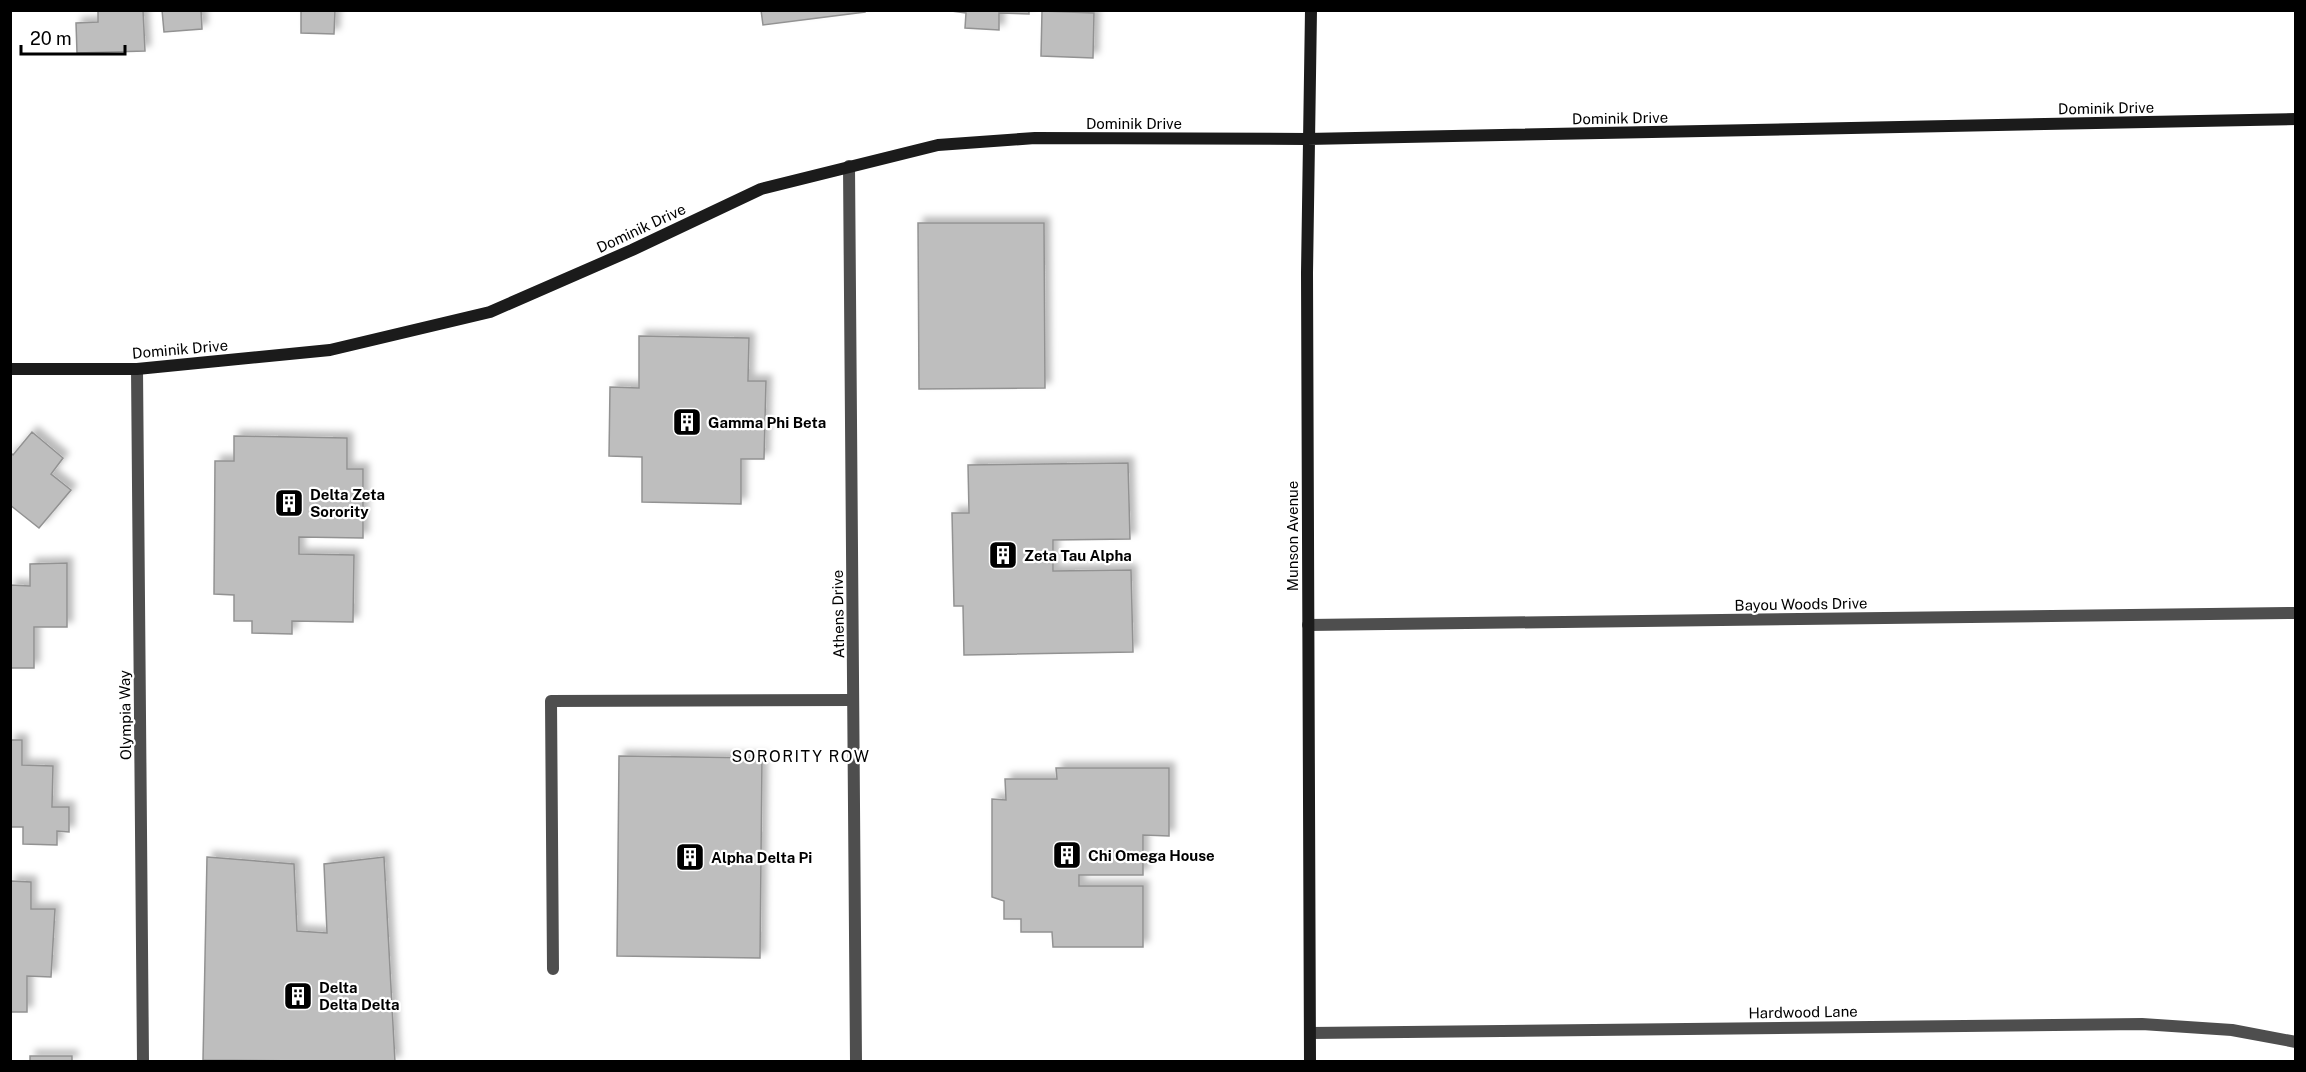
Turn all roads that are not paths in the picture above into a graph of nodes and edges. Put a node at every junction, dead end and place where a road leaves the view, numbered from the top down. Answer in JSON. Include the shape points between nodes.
{"nodes":[{"id":1,"x":1311,"y":10,"type":"edge"},
{"id":2,"x":2295,"y":119,"type":"edge"},
{"id":3,"x":1307,"y":139,"type":"junction"},
{"id":4,"x":849,"y":166,"type":"junction"},
{"id":5,"x":10,"y":369,"type":"edge"},
{"id":6,"x":137,"y":369,"type":"junction"},
{"id":7,"x":2295,"y":613,"type":"edge"},
{"id":8,"x":1308,"y":626,"type":"junction"},
{"id":9,"x":853,"y":700,"type":"junction"},
{"id":10,"x":553,"y":969,"type":"dead end"},
{"id":11,"x":1310,"y":1033,"type":"junction"},
{"id":12,"x":2295,"y":1042,"type":"edge"},
{"id":13,"x":143,"y":1062,"type":"edge"},
{"id":14,"x":856,"y":1062,"type":"edge"},
{"id":15,"x":1310,"y":1062,"type":"edge"}],
"edges":[{"from":1,"to":3,"type":"street","name":"Munson Avenue"},
{"from":2,"to":3,"type":"street","name":"Dominik Drive"},
{"from":3,"to":4,"type":"street","name":"Dominik Drive","via":[[1035,138],[938,145]]},
{"from":3,"to":8,"type":"street","name":"Munson Avenue"},
{"from":4,"to":6,"type":"street","name":"Dominik Drive","via":[[760,189],[490,312],[330,350]]},
{"from":4,"to":9,"type":"street","name":"Athens Drive"},
{"from":5,"to":6,"type":"street","name":"Dominik Drive"},
{"from":6,"to":13,"type":"street","name":"Olympia Way"},
{"from":7,"to":8,"type":"street","name":"Bayou Woods Drive"},
{"from":8,"to":11,"type":"street","name":"Munson Avenue"},
{"from":9,"to":10,"type":"street","via":[[551,701]]},
{"from":9,"to":14,"type":"street","name":"Athens Drive"},
{"from":11,"to":12,"type":"street","name":"Hardwood Lane","via":[[2142,1024],[2232,1030]]},
{"from":11,"to":15,"type":"street","name":"Munson Avenue"}]}
